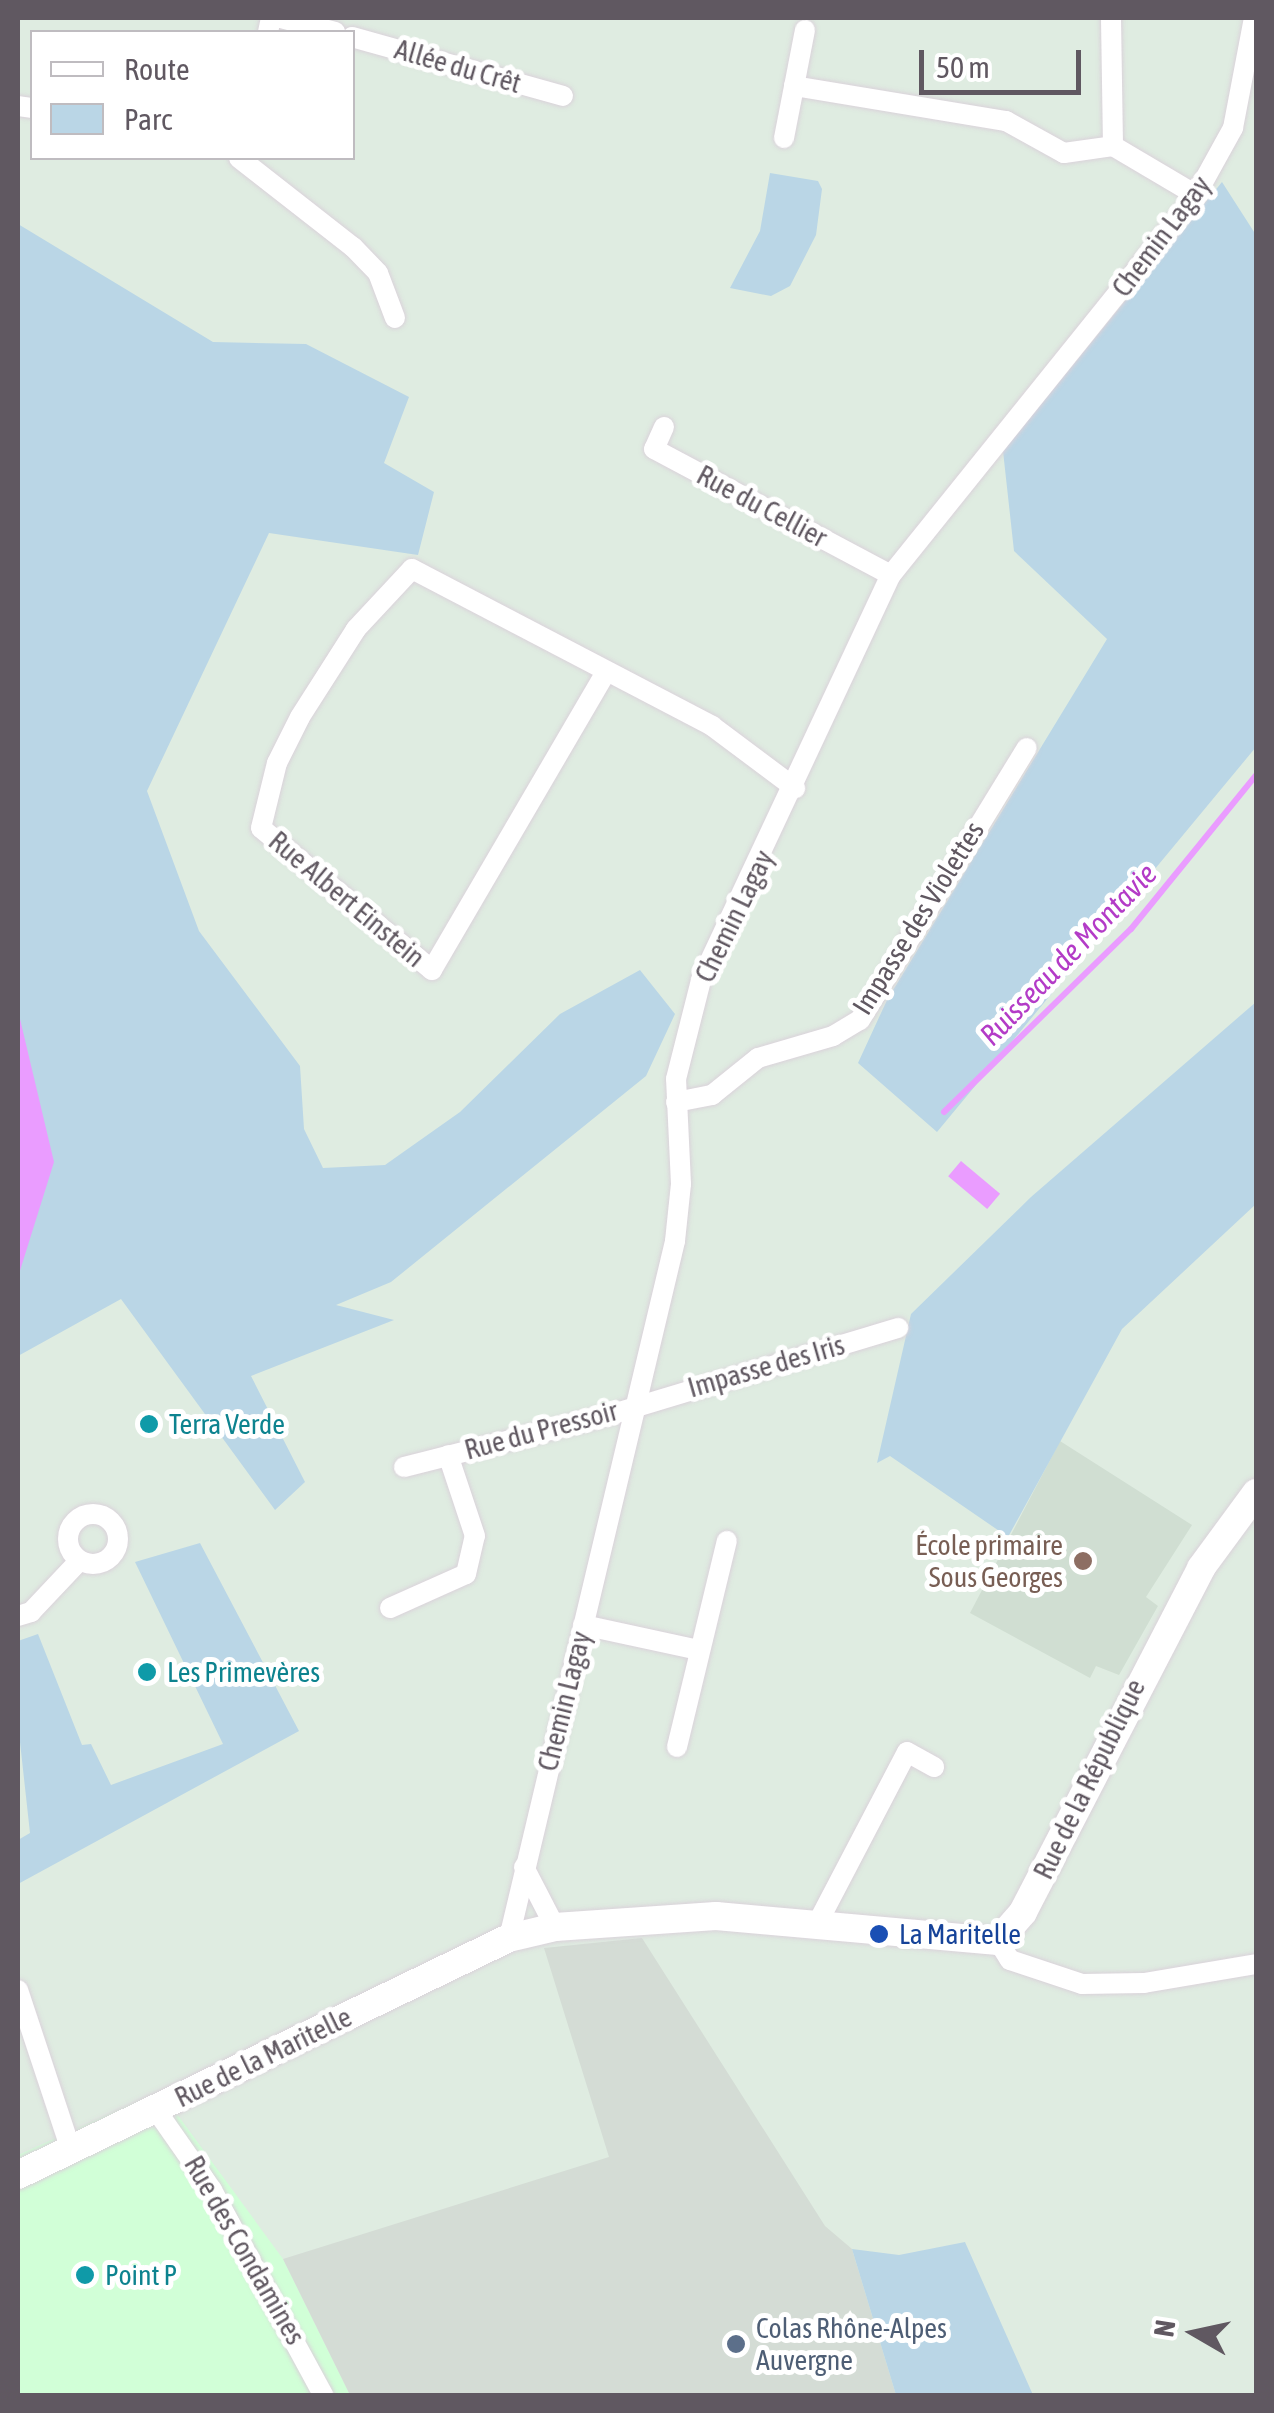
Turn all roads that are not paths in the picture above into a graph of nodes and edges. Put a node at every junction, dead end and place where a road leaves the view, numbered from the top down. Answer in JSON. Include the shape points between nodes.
{"nodes":[{"id":1,"x":281,"y":18,"type":"edge"},
{"id":2,"x":1111,"y":18,"type":"edge"},
{"id":3,"x":1254,"y":18,"type":"edge"},
{"id":4,"x":328,"y":30,"type":"edge"},
{"id":5,"x":805,"y":30,"type":"dead end"},
{"id":6,"x":355,"y":38,"type":"edge"},
{"id":7,"x":794,"y":86,"type":"junction"},
{"id":8,"x":563,"y":96,"type":"dead end"},
{"id":9,"x":784,"y":138,"type":"dead end"},
{"id":10,"x":1114,"y":146,"type":"junction"},
{"id":11,"x":242,"y":160,"type":"edge"},
{"id":12,"x":1196,"y":195,"type":"junction"},
{"id":13,"x":395,"y":318,"type":"dead end"},
{"id":14,"x":664,"y":427,"type":"dead end"},
{"id":15,"x":891,"y":574,"type":"junction"},
{"id":16,"x":606,"y":672,"type":"junction"},
{"id":17,"x":1027,"y":748,"type":"dead end"},
{"id":18,"x":795,"y":788,"type":"junction"},
{"id":19,"x":676,"y":1102,"type":"junction"},
{"id":20,"x":898,"y":1328,"type":"dead end"},
{"id":21,"x":635,"y":1404,"type":"junction"},
{"id":22,"x":448,"y":1455,"type":"junction"},
{"id":23,"x":404,"y":1467,"type":"dead end"},
{"id":24,"x":1256,"y":1492,"type":"edge"},
{"id":25,"x":726,"y":1541,"type":"dead end"},
{"id":26,"x":80,"y":1560,"type":"dead end"},
{"id":27,"x":390,"y":1608,"type":"dead end"},
{"id":28,"x":18,"y":1616,"type":"edge"},
{"id":29,"x":583,"y":1625,"type":"junction"},
{"id":30,"x":699,"y":1650,"type":"junction"},
{"id":31,"x":677,"y":1747,"type":"dead end"},
{"id":32,"x":934,"y":1767,"type":"dead end"},
{"id":33,"x":524,"y":1865,"type":"junction"},
{"id":34,"x":816,"y":1926,"type":"junction"},
{"id":35,"x":555,"y":1927,"type":"junction"},
{"id":36,"x":508,"y":1938,"type":"junction"},
{"id":37,"x":998,"y":1941,"type":"junction"},
{"id":38,"x":1256,"y":1964,"type":"edge"},
{"id":39,"x":18,"y":1990,"type":"edge"},
{"id":40,"x":156,"y":2110,"type":"junction"},
{"id":41,"x":71,"y":2150,"type":"junction"},
{"id":42,"x":18,"y":2175,"type":"edge"},
{"id":43,"x":324,"y":2396,"type":"edge"}],
"edges":[{"from":1,"to":4,"type":"street"},
{"from":2,"to":10,"type":"street"},
{"from":3,"to":12,"type":"street","name":"Chemin Lagay","via":[[1234,128]]},
{"from":5,"to":7,"type":"street"},
{"from":6,"to":8,"type":"street","name":"Allée du Crêt"},
{"from":7,"to":9,"type":"street"},
{"from":7,"to":10,"type":"street","via":[[1006,121],[1064,153]]},
{"from":10,"to":12,"type":"street"},
{"from":11,"to":13,"type":"street","via":[[352,246],[378,273]]},
{"from":12,"to":15,"type":"street","name":"Chemin Lagay"},
{"from":14,"to":15,"type":"street","name":"Rue du Cellier","via":[[654,449]]},
{"from":15,"to":18,"type":"street","name":"Chemin Lagay"},
{"from":16,"to":16,"type":"street","name":"Rue Albert Einstein","via":[[432,970],[261,828],[277,763],[300,717],[356,629],[412,569]]},
{"from":16,"to":18,"type":"street","name":"Rue Albert Einstein","via":[[712,726]]},
{"from":17,"to":19,"type":"street","name":"Impasse des Violettes","via":[[860,1020],[832,1036],[758,1058],[712,1094]]},
{"from":18,"to":19,"type":"street","name":"Chemin Lagay","via":[[701,980],[684,1033]]},
{"from":19,"to":21,"type":"street","name":"Chemin Lagay","via":[[681,1184],[674,1241]]},
{"from":20,"to":21,"type":"street","name":"Impasse des Iris"},
{"from":21,"to":22,"type":"street","name":"Rue du Pressoir"},
{"from":21,"to":29,"type":"street","name":"Chemin Lagay"},
{"from":22,"to":23,"type":"street","name":"Rue du Pressoir"},
{"from":22,"to":27,"type":"street","name":"Rue du Pressoir","via":[[476,1536],[466,1574]]},
{"from":24,"to":37,"type":"street","name":"Rue de la République","via":[[1201,1568],[1023,1912]]},
{"from":25,"to":30,"type":"street"},
{"from":26,"to":28,"type":"street","via":[[30,1612]]},
{"from":29,"to":30,"type":"street"},
{"from":29,"to":33,"type":"street","name":"Chemin Lagay"},
{"from":30,"to":31,"type":"street"},
{"from":32,"to":34,"type":"street","via":[[908,1752]]},
{"from":33,"to":35,"type":"street"},
{"from":33,"to":36,"type":"street","name":"Chemin Lagay"},
{"from":34,"to":35,"type":"street","via":[[680,1916]]},
{"from":34,"to":37,"type":"street"},
{"from":35,"to":36,"type":"street"},
{"from":36,"to":40,"type":"street","name":"Rue de la Maritelle"},
{"from":37,"to":38,"type":"street","via":[[1010,1960],[1082,1984],[1144,1983]]},
{"from":39,"to":41,"type":"street"},
{"from":40,"to":41,"type":"street","name":"Rue de la Maritelle"},
{"from":40,"to":43,"type":"street","name":"Rue des Condamines","via":[[220,2203]]},
{"from":41,"to":42,"type":"street","name":"Rue de la Maritelle"}]}
